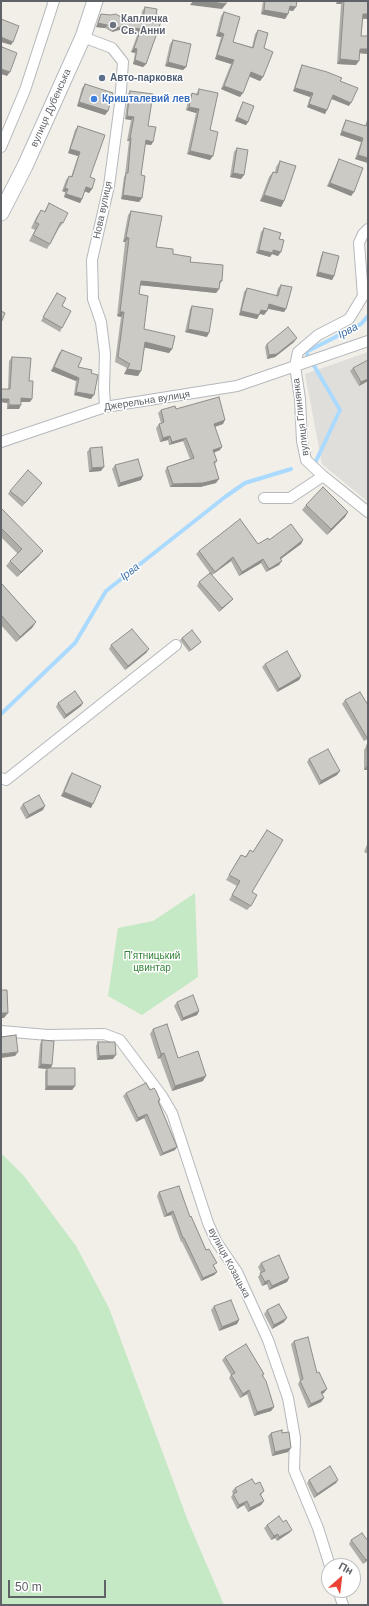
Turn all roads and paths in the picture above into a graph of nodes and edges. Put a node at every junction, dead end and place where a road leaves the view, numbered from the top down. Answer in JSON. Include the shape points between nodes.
{"nodes":[{"id":1,"x":54,"y":1,"type":"edge"},
{"id":2,"x":95,"y":1,"type":"edge"},
{"id":3,"x":83,"y":37,"type":"junction"},
{"id":4,"x":1,"y":146,"type":"edge"},
{"id":5,"x":1,"y":213,"type":"edge"},
{"id":6,"x":368,"y":229,"type":"edge"},
{"id":7,"x":368,"y":341,"type":"edge"},
{"id":8,"x":299,"y":364,"type":"junction"},
{"id":9,"x":105,"y":407,"type":"junction"},
{"id":10,"x":1,"y":442,"type":"edge"},
{"id":11,"x":323,"y":476,"type":"junction"},
{"id":12,"x":264,"y":498,"type":"dead end"},
{"id":13,"x":368,"y":512,"type":"edge"},
{"id":14,"x":176,"y":645,"type":"dead end"},
{"id":15,"x":1,"y":778,"type":"edge"},
{"id":16,"x":1,"y":1031,"type":"edge"},
{"id":17,"x":327,"y":1558,"type":"edge"}],
"edges":[{"from":1,"to":4,"type":"street","via":[[25,90]]},
{"from":2,"to":3,"type":"main road","name":"вулиця Дубенська"},
{"from":3,"to":5,"type":"main road","name":"вулиця Дубенська"},
{"from":3,"to":9,"type":"street","name":"Нова вулиця","via":[[112,48],[123,62],[109,186],[92,260],[93,299],[101,322],[105,354]]},
{"from":6,"to":8,"type":"street","via":[[359,244],[363,296],[350,318],[318,335],[298,352]]},
{"from":7,"to":8,"type":"street","name":"Джерельна вулиця"},
{"from":8,"to":9,"type":"street","name":"Джерельна вулиця","via":[[237,386]]},
{"from":8,"to":11,"type":"street","name":"вулиця Глинянка","via":[[302,441],[306,460]]},
{"from":9,"to":10,"type":"street","name":"Джерельна вулиця"},
{"from":11,"to":12,"type":"street","via":[[290,498]]},
{"from":11,"to":13,"type":"street","name":"вулиця Глинянка"},
{"from":14,"to":15,"type":"street","via":[[6,780]]},
{"from":16,"to":17,"type":"street","name":"вулиця Козацька","via":[[48,1035],[104,1034],[120,1040],[162,1096],[172,1113],[208,1223],[216,1241],[237,1272],[268,1340],[288,1398],[295,1438],[294,1470]]}]}
